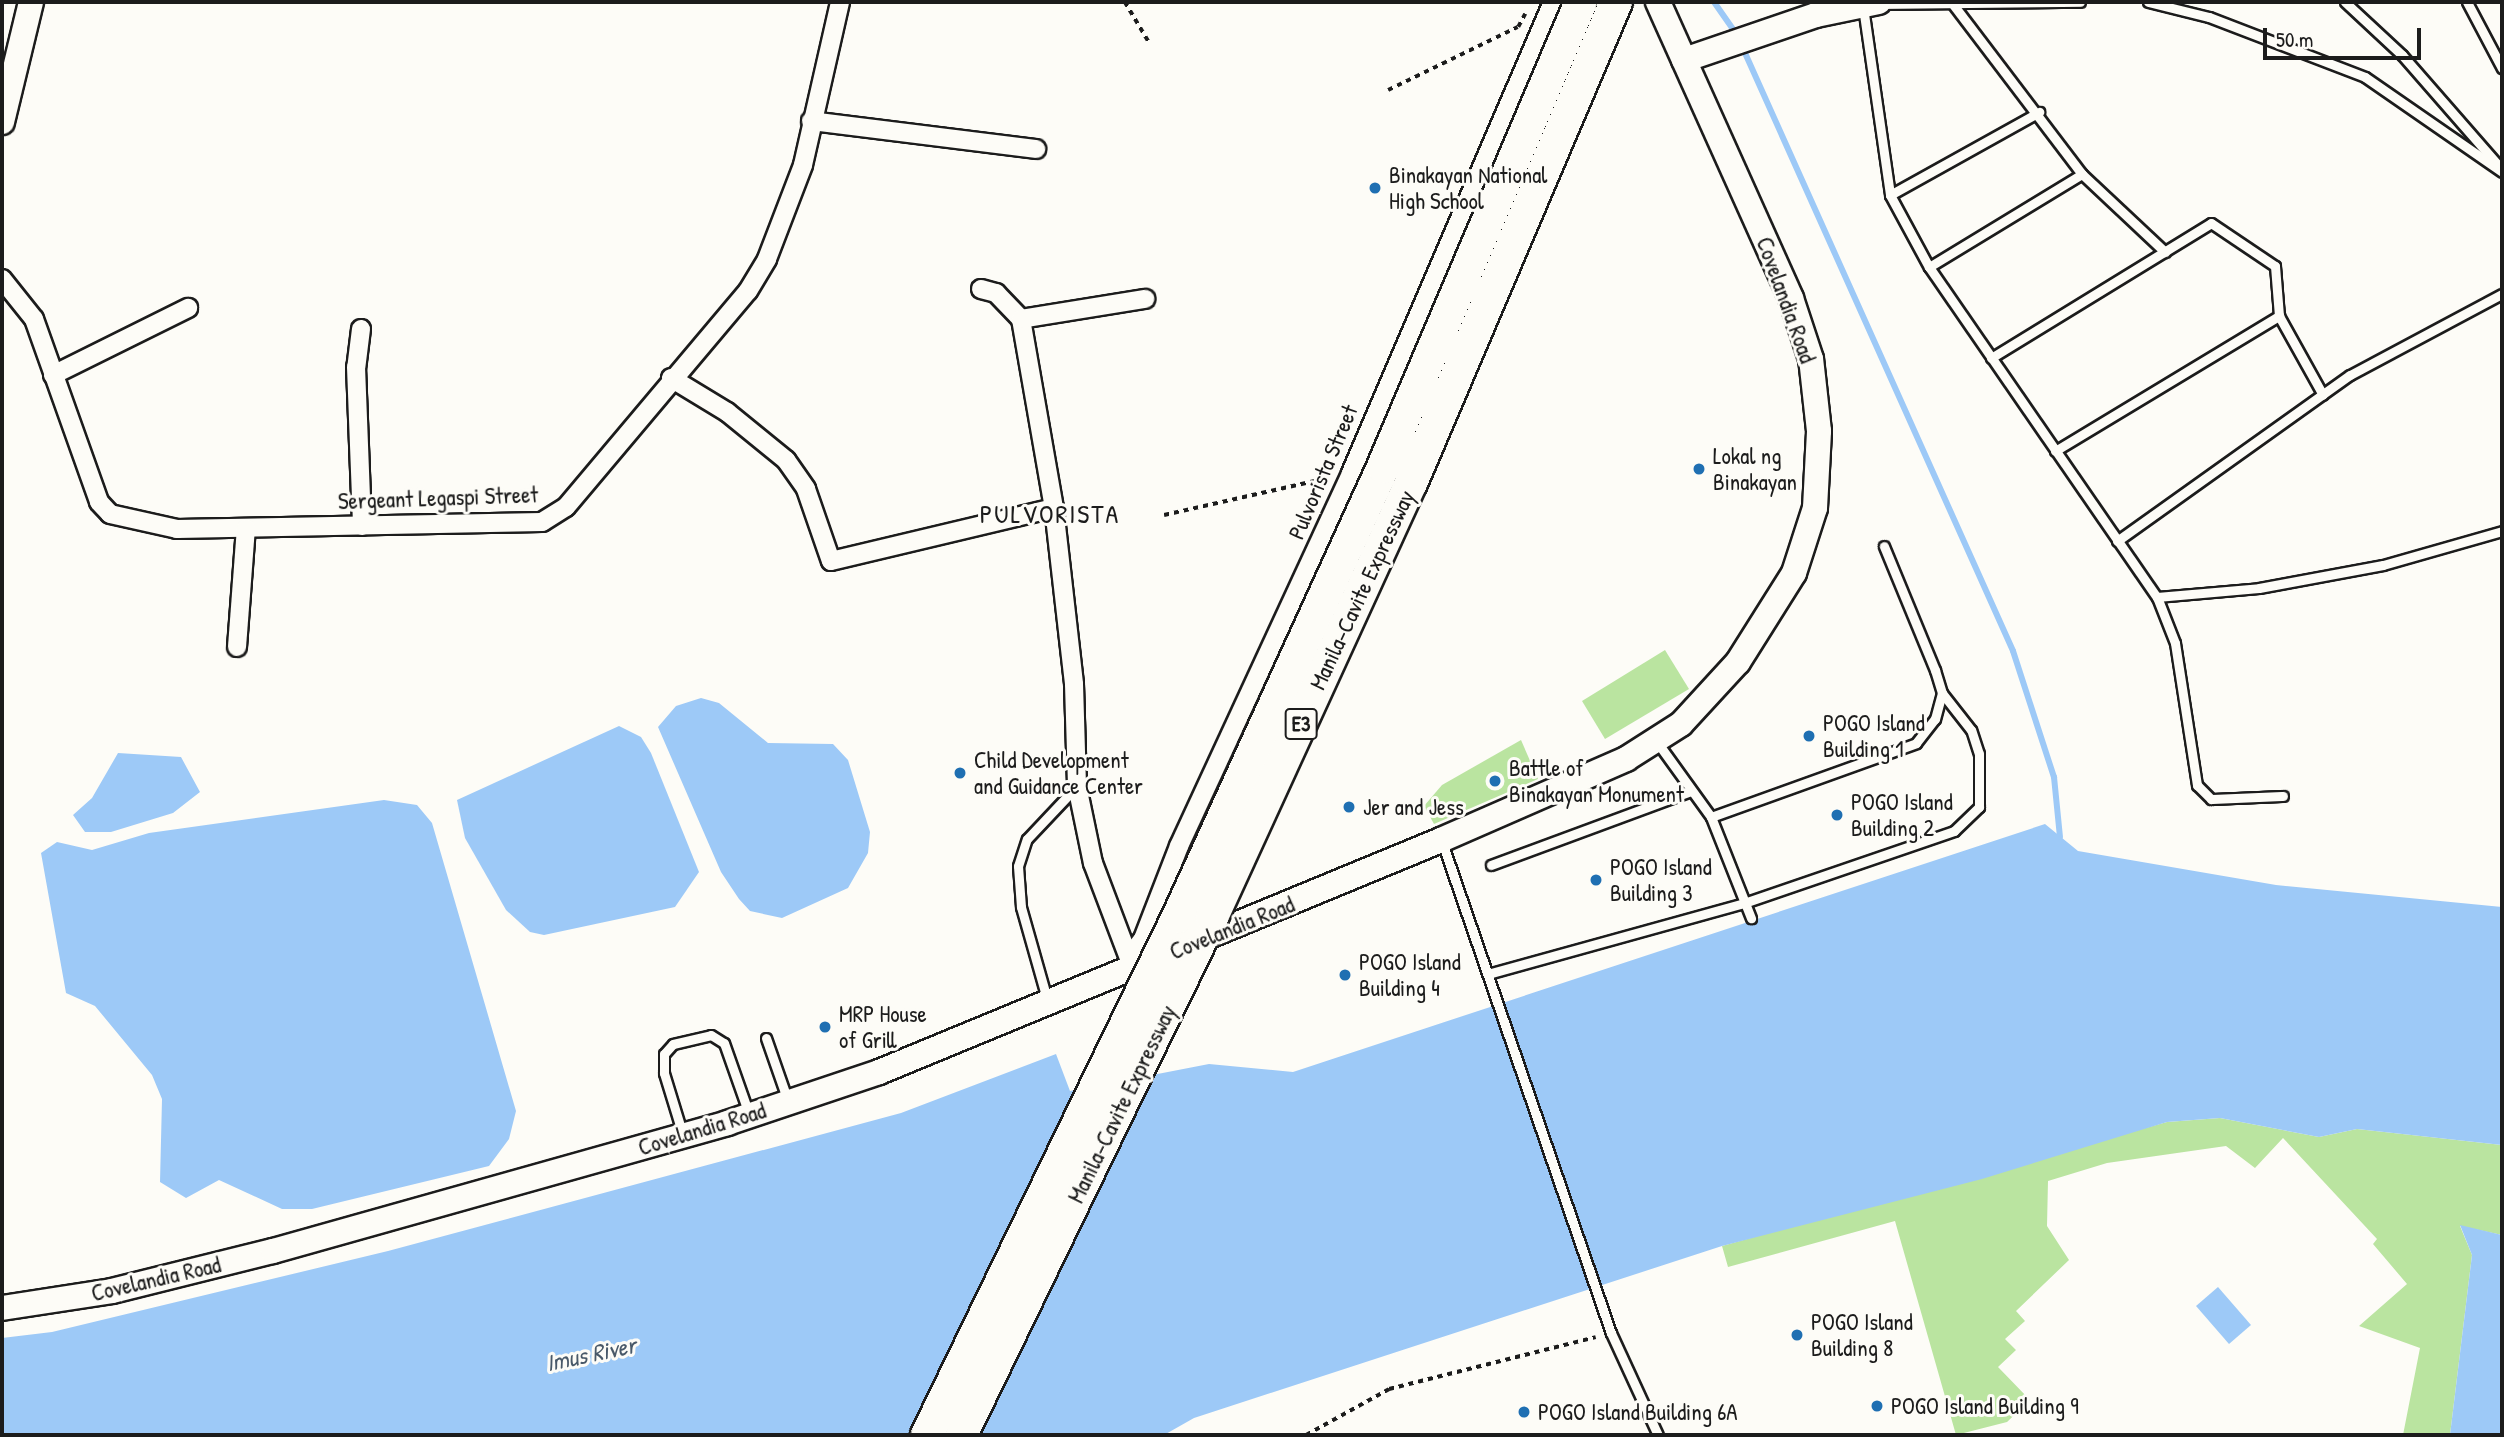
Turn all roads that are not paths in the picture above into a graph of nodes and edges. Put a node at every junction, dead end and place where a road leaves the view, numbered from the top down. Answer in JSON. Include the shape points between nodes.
{"nodes":[{"id":1,"x":31,"y":2,"type":"edge"},
{"id":2,"x":840,"y":2,"type":"edge"},
{"id":3,"x":1553,"y":2,"type":"edge"},
{"id":4,"x":1580,"y":2,"type":"edge"},
{"id":5,"x":1616,"y":2,"type":"edge"},
{"id":6,"x":1658,"y":2,"type":"edge"},
{"id":7,"x":2080,"y":2,"type":"edge"},
{"id":8,"x":2148,"y":2,"type":"edge"},
{"id":9,"x":2345,"y":2,"type":"edge"},
{"id":10,"x":2467,"y":2,"type":"edge"},
{"id":11,"x":1868,"y":3,"type":"edge"},
{"id":12,"x":1952,"y":3,"type":"edge"},
{"id":13,"x":1684,"y":60,"type":"junction"},
{"id":14,"x":2502,"y":68,"type":"edge"},
{"id":15,"x":2039,"y":113,"type":"junction"},
{"id":16,"x":811,"y":121,"type":"junction"},
{"id":17,"x":2,"y":122,"type":"edge"},
{"id":18,"x":1036,"y":149,"type":"dead end"},
{"id":19,"x":2502,"y":171,"type":"edge"},
{"id":20,"x":2082,"y":174,"type":"junction"},
{"id":21,"x":1890,"y":195,"type":"junction"},
{"id":22,"x":2165,"y":252,"type":"junction"},
{"id":23,"x":1929,"y":267,"type":"junction"},
{"id":24,"x":2,"y":279,"type":"edge"},
{"id":25,"x":981,"y":289,"type":"dead end"},
{"id":26,"x":2502,"y":294,"type":"edge"},
{"id":27,"x":1145,"y":299,"type":"dead end"},
{"id":28,"x":188,"y":308,"type":"dead end"},
{"id":29,"x":2279,"y":316,"type":"junction"},
{"id":30,"x":1021,"y":319,"type":"junction"},
{"id":31,"x":361,"y":329,"type":"dead end"},
{"id":32,"x":1991,"y":358,"type":"junction"},
{"id":33,"x":53,"y":375,"type":"junction"},
{"id":34,"x":671,"y":378,"type":"junction"},
{"id":35,"x":2323,"y":395,"type":"junction"},
{"id":36,"x":2054,"y":451,"type":"junction"},
{"id":37,"x":1054,"y":508,"type":"junction"},
{"id":38,"x":362,"y":526,"type":"junction"},
{"id":39,"x":246,"y":528,"type":"junction"},
{"id":40,"x":2502,"y":531,"type":"edge"},
{"id":41,"x":2117,"y":541,"type":"junction"},
{"id":42,"x":1884,"y":546,"type":"dead end"},
{"id":43,"x":2157,"y":597,"type":"junction"},
{"id":44,"x":237,"y":647,"type":"dead end"},
{"id":45,"x":1942,"y":693,"type":"junction"},
{"id":46,"x":1657,"y":741,"type":"junction"},
{"id":47,"x":1077,"y":786,"type":"junction"},
{"id":48,"x":1691,"y":790,"type":"junction"},
{"id":49,"x":2283,"y":796,"type":"dead end"},
{"id":50,"x":1711,"y":817,"type":"junction"},
{"id":51,"x":1441,"y":840,"type":"junction"},
{"id":52,"x":1491,"y":865,"type":"dead end"},
{"id":53,"x":1744,"y":902,"type":"junction"},
{"id":54,"x":1751,"y":918,"type":"dead end"},
{"id":55,"x":1131,"y":962,"type":"junction"},
{"id":56,"x":1488,"y":974,"type":"junction"},
{"id":57,"x":1048,"y":1004,"type":"junction"},
{"id":58,"x":766,"y":1038,"type":"dead end"},
{"id":59,"x":789,"y":1102,"type":"junction"},
{"id":60,"x":750,"y":1115,"type":"junction"},
{"id":61,"x":682,"y":1136,"type":"junction"},
{"id":62,"x":2,"y":1308,"type":"edge"},
{"id":63,"x":927,"y":1435,"type":"edge"},
{"id":64,"x":961,"y":1435,"type":"edge"},
{"id":65,"x":1658,"y":1435,"type":"edge"}],
"edges":[{"from":1,"to":17,"type":"main road"},
{"from":2,"to":16,"type":"street","name":"Sergeant Legaspi Street"},
{"from":3,"to":55,"type":"street","name":"Pulvorista Street","via":[[1351,472],[1179,846]]},
{"from":4,"to":63,"type":"highway","name":"Manila–Cavite Expressway","number":"E3","bridge":true,"via":[[1383,467],[1178,917]]},
{"from":5,"to":64,"type":"highway","name":"Manila–Cavite Expressway","number":"E3","bridge":true,"via":[[1411,483],[1213,917]]},
{"from":6,"to":13,"type":"main road","name":"Covelandia Road"},
{"from":7,"to":12,"type":"lane"},
{"from":8,"to":19,"type":"lane","via":[[2209,18],[2365,77]]},
{"from":9,"to":19,"type":"lane","via":[[2402,55]]},
{"from":10,"to":14,"type":"lane"},
{"from":11,"to":12,"type":"lane"},
{"from":11,"to":13,"type":"main road"},
{"from":11,"to":21,"type":"lane"},
{"from":12,"to":15,"type":"lane"},
{"from":13,"to":46,"type":"main road","name":"Covelandia Road","via":[[1803,331],[1817,404],[1818,486],[1803,551],[1767,620],[1708,697]]},
{"from":15,"to":20,"type":"lane"},
{"from":15,"to":21,"type":"lane"},
{"from":16,"to":18,"type":"street"},
{"from":16,"to":34,"type":"street","name":"Sergeant Legaspi Street","via":[[803,165],[767,259],[748,291]]},
{"from":20,"to":22,"type":"lane"},
{"from":20,"to":23,"type":"lane"},
{"from":21,"to":23,"type":"lane"},
{"from":22,"to":29,"type":"lane","via":[[2211,223],[2275,267]]},
{"from":22,"to":32,"type":"lane"},
{"from":23,"to":32,"type":"lane"},
{"from":24,"to":33,"type":"street","name":"Sergeant Legaspi Street","via":[[34,319]]},
{"from":25,"to":30,"type":"street","via":[[996,293]]},
{"from":26,"to":35,"type":"lane"},
{"from":27,"to":30,"type":"street"},
{"from":28,"to":33,"type":"street"},
{"from":29,"to":35,"type":"lane"},
{"from":29,"to":36,"type":"lane"},
{"from":30,"to":37,"type":"street"},
{"from":31,"to":38,"type":"street","via":[[356,367]]},
{"from":32,"to":36,"type":"lane"},
{"from":33,"to":39,"type":"street","name":"Sergeant Legaspi Street","via":[[99,502],[110,514],[177,529]]},
{"from":34,"to":37,"type":"street","via":[[727,412],[786,460],[806,489],[831,561]]},
{"from":34,"to":38,"type":"street","name":"Sergeant Legaspi Street","via":[[555,516]]},
{"from":35,"to":41,"type":"lane"},
{"from":36,"to":41,"type":"lane"},
{"from":37,"to":47,"type":"street","via":[[1074,684]]},
{"from":38,"to":39,"type":"street","name":"Sergeant Legaspi Street"},
{"from":39,"to":44,"type":"street"},
{"from":40,"to":43,"type":"lane","via":[[2383,565],[2259,588]]},
{"from":41,"to":43,"type":"lane"},
{"from":42,"to":45,"type":"lane","via":[[1920,623]]},
{"from":43,"to":49,"type":"lane","via":[[2175,643],[2197,785],[2211,799]]},
{"from":45,"to":50,"type":"lane","via":[[1934,719],[1916,743]]},
{"from":45,"to":53,"type":"lane","via":[[1970,730],[1979,754],[1979,807],[1954,831]]},
{"from":46,"to":48,"type":"lane"},
{"from":46,"to":51,"type":"main road","name":"Covelandia Road"},
{"from":47,"to":55,"type":"street","via":[[1093,863]]},
{"from":47,"to":57,"type":"lane","via":[[1027,839],[1018,866],[1021,907]]},
{"from":48,"to":50,"type":"lane"},
{"from":48,"to":52,"type":"lane"},
{"from":50,"to":53,"type":"lane"},
{"from":51,"to":55,"type":"main road","name":"Covelandia Road"},
{"from":51,"to":56,"type":"lane"},
{"from":53,"to":54,"type":"lane"},
{"from":53,"to":56,"type":"lane"},
{"from":55,"to":57,"type":"main road","name":"Covelandia Road"},
{"from":56,"to":65,"type":"lane","via":[[1611,1333]]},
{"from":57,"to":59,"type":"main road","name":"Covelandia Road"},
{"from":58,"to":59,"type":"lane"},
{"from":59,"to":60,"type":"main road","name":"Covelandia Road"},
{"from":60,"to":61,"type":"main road","name":"Covelandia Road"},
{"from":60,"to":61,"type":"lane","via":[[724,1043],[711,1035],[673,1044],[664,1054],[664,1073]]},
{"from":61,"to":62,"type":"main road","name":"Covelandia Road","via":[[273,1251],[113,1291]]}]}
